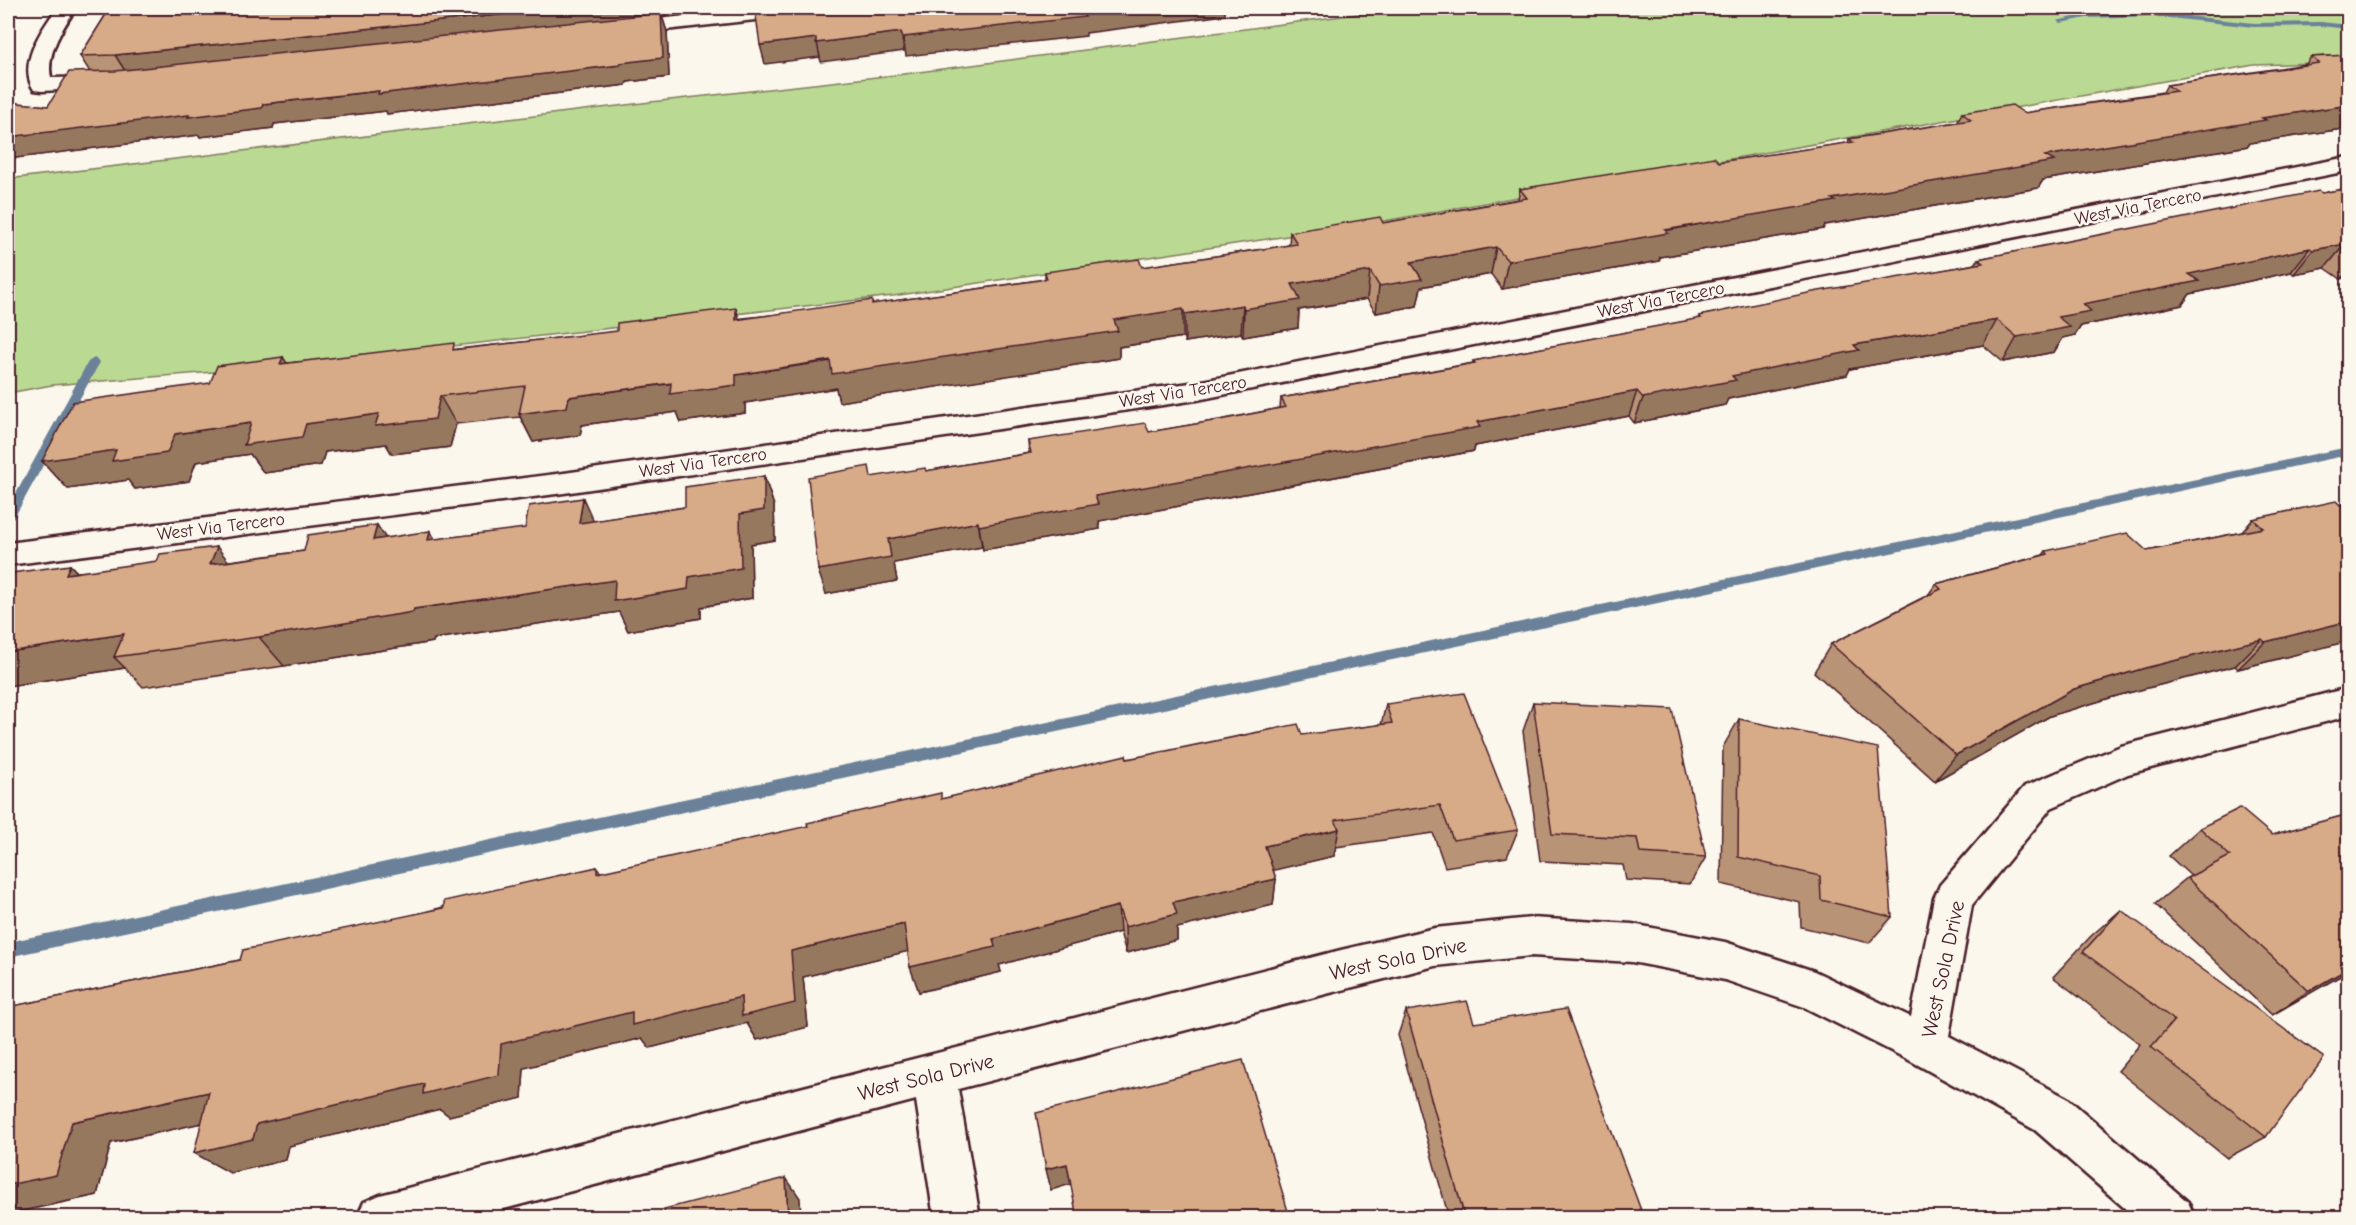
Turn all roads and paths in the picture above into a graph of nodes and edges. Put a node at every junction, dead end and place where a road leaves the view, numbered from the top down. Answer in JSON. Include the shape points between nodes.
{"nodes":[{"id":1,"x":66,"y":8,"type":"edge"},
{"id":2,"x":810,"y":8,"type":"edge"},
{"id":3,"x":715,"y":13,"type":"edge"},
{"id":4,"x":597,"y":31,"type":"edge"},
{"id":5,"x":127,"y":82,"type":"edge"},
{"id":6,"x":2349,"y":164,"type":"edge"},
{"id":7,"x":21,"y":553,"type":"edge"},
{"id":8,"x":2349,"y":702,"type":"edge"},
{"id":9,"x":1926,"y":1046,"type":"junction"},
{"id":10,"x":934,"y":1076,"type":"junction"},
{"id":11,"x":380,"y":1218,"type":"edge"},
{"id":12,"x":957,"y":1218,"type":"edge"},
{"id":13,"x":2172,"y":1218,"type":"edge"}],
"edges":[{"from":1,"to":5,"type":"street","via":[[51,30],[38,65],[42,85]]},
{"from":2,"to":3,"type":"street"},
{"from":3,"to":4,"type":"street"},
{"from":6,"to":7,"type":"street","name":"West Via Tercero","via":[[1197,391],[564,483]]},
{"from":8,"to":9,"type":"street","name":"West Sola Drive","via":[[2121,761],[2038,797],[1954,898]]},
{"from":9,"to":10,"type":"street","name":"West Sola Drive","via":[[1814,991],[1725,961],[1632,943],[1531,937],[1435,947]]},
{"from":9,"to":13,"type":"street","via":[[2051,1114]]},
{"from":10,"to":11,"type":"street","name":"West Sola Drive"},
{"from":10,"to":12,"type":"street"}]}
